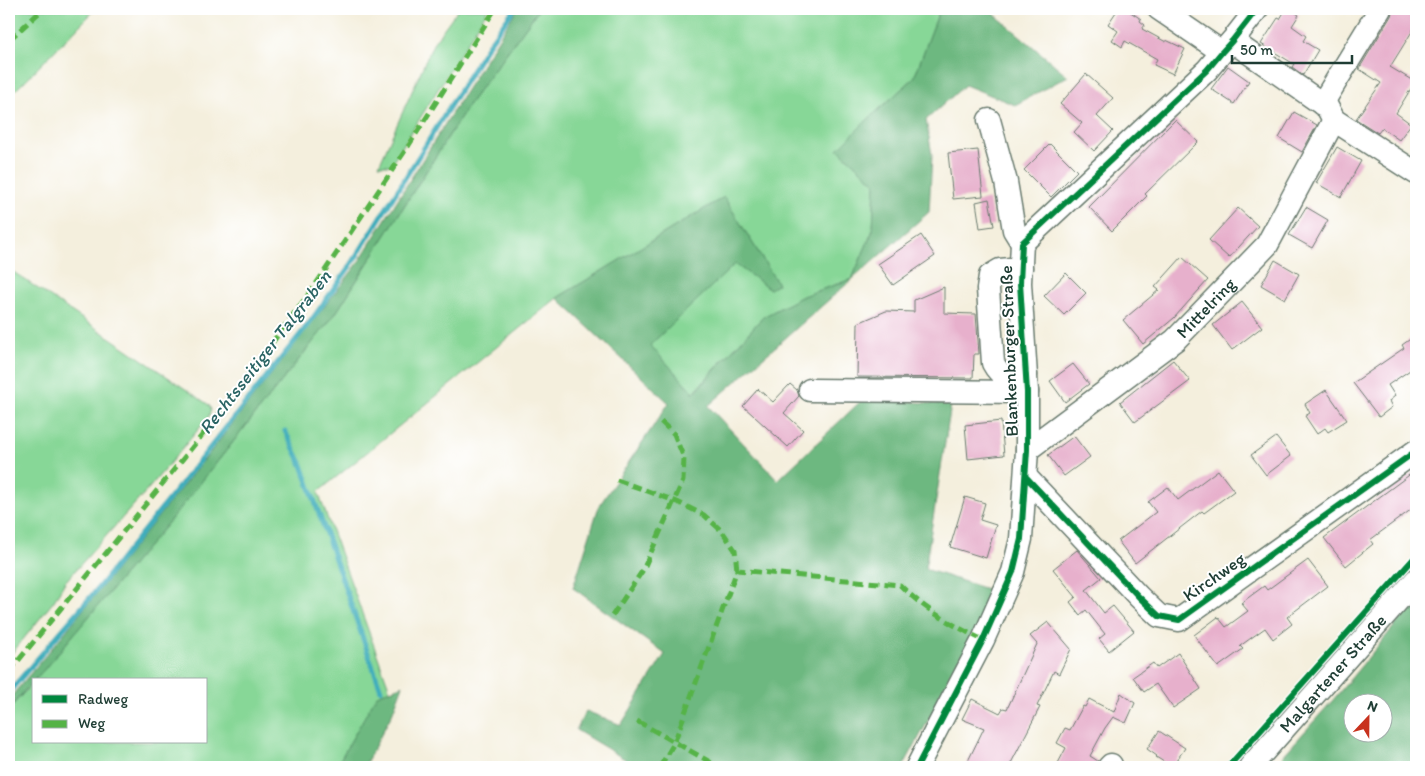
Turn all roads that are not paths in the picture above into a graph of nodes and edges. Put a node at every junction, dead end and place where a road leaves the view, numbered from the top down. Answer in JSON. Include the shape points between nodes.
{"nodes":[{"id":1,"x":1159,"y":9,"type":"edge"},
{"id":2,"x":1257,"y":9,"type":"edge"},
{"id":3,"x":1380,"y":9,"type":"edge"},
{"id":4,"x":1227,"y":47,"type":"junction"},
{"id":5,"x":1328,"y":112,"type":"junction"},
{"id":6,"x":989,"y":120,"type":"dead end"},
{"id":7,"x":1416,"y":173,"type":"edge"},
{"id":8,"x":1022,"y":243,"type":"junction"},
{"id":9,"x":1021,"y":268,"type":"junction"},
{"id":10,"x":1026,"y":383,"type":"junction"},
{"id":11,"x":810,"y":390,"type":"dead end"},
{"id":12,"x":1027,"y":450,"type":"junction"},
{"id":13,"x":1416,"y":452,"type":"edge"},
{"id":14,"x":1026,"y":477,"type":"junction"},
{"id":15,"x":1416,"y":580,"type":"edge"},
{"id":16,"x":917,"y":767,"type":"edge"},
{"id":17,"x":1250,"y":767,"type":"edge"}],
"edges":[{"from":1,"to":4,"type":"street"},
{"from":2,"to":4,"type":"street","name":"Blankenburger Straße"},
{"from":3,"to":5,"type":"street","name":"Mittelring"},
{"from":4,"to":5,"type":"street"},
{"from":4,"to":8,"type":"street","name":"Blankenburger Straße","via":[[1207,70]]},
{"from":5,"to":7,"type":"street"},
{"from":5,"to":12,"type":"street","name":"Mittelring","via":[[1267,246],[1175,340]]},
{"from":6,"to":8,"type":"street","via":[[1006,182],[1014,230]]},
{"from":8,"to":9,"type":"street","name":"Blankenburger Straße"},
{"from":9,"to":10,"type":"street","name":"Blankenburger Straße"},
{"from":9,"to":10,"type":"street","via":[[1000,270],[990,276],[988,289],[993,363],[998,373]]},
{"from":10,"to":11,"type":"street"},
{"from":10,"to":12,"type":"street","name":"Blankenburger Straße"},
{"from":12,"to":14,"type":"street","name":"Blankenburger Straße"},
{"from":13,"to":14,"type":"street","name":"Kirchweg","via":[[1179,620],[1159,616],[1138,597]]},
{"from":14,"to":16,"type":"street","name":"Blankenburger Straße","via":[[1021,540],[1013,572],[984,640]]},
{"from":15,"to":17,"type":"street","name":"Malgartener Straße"}]}
